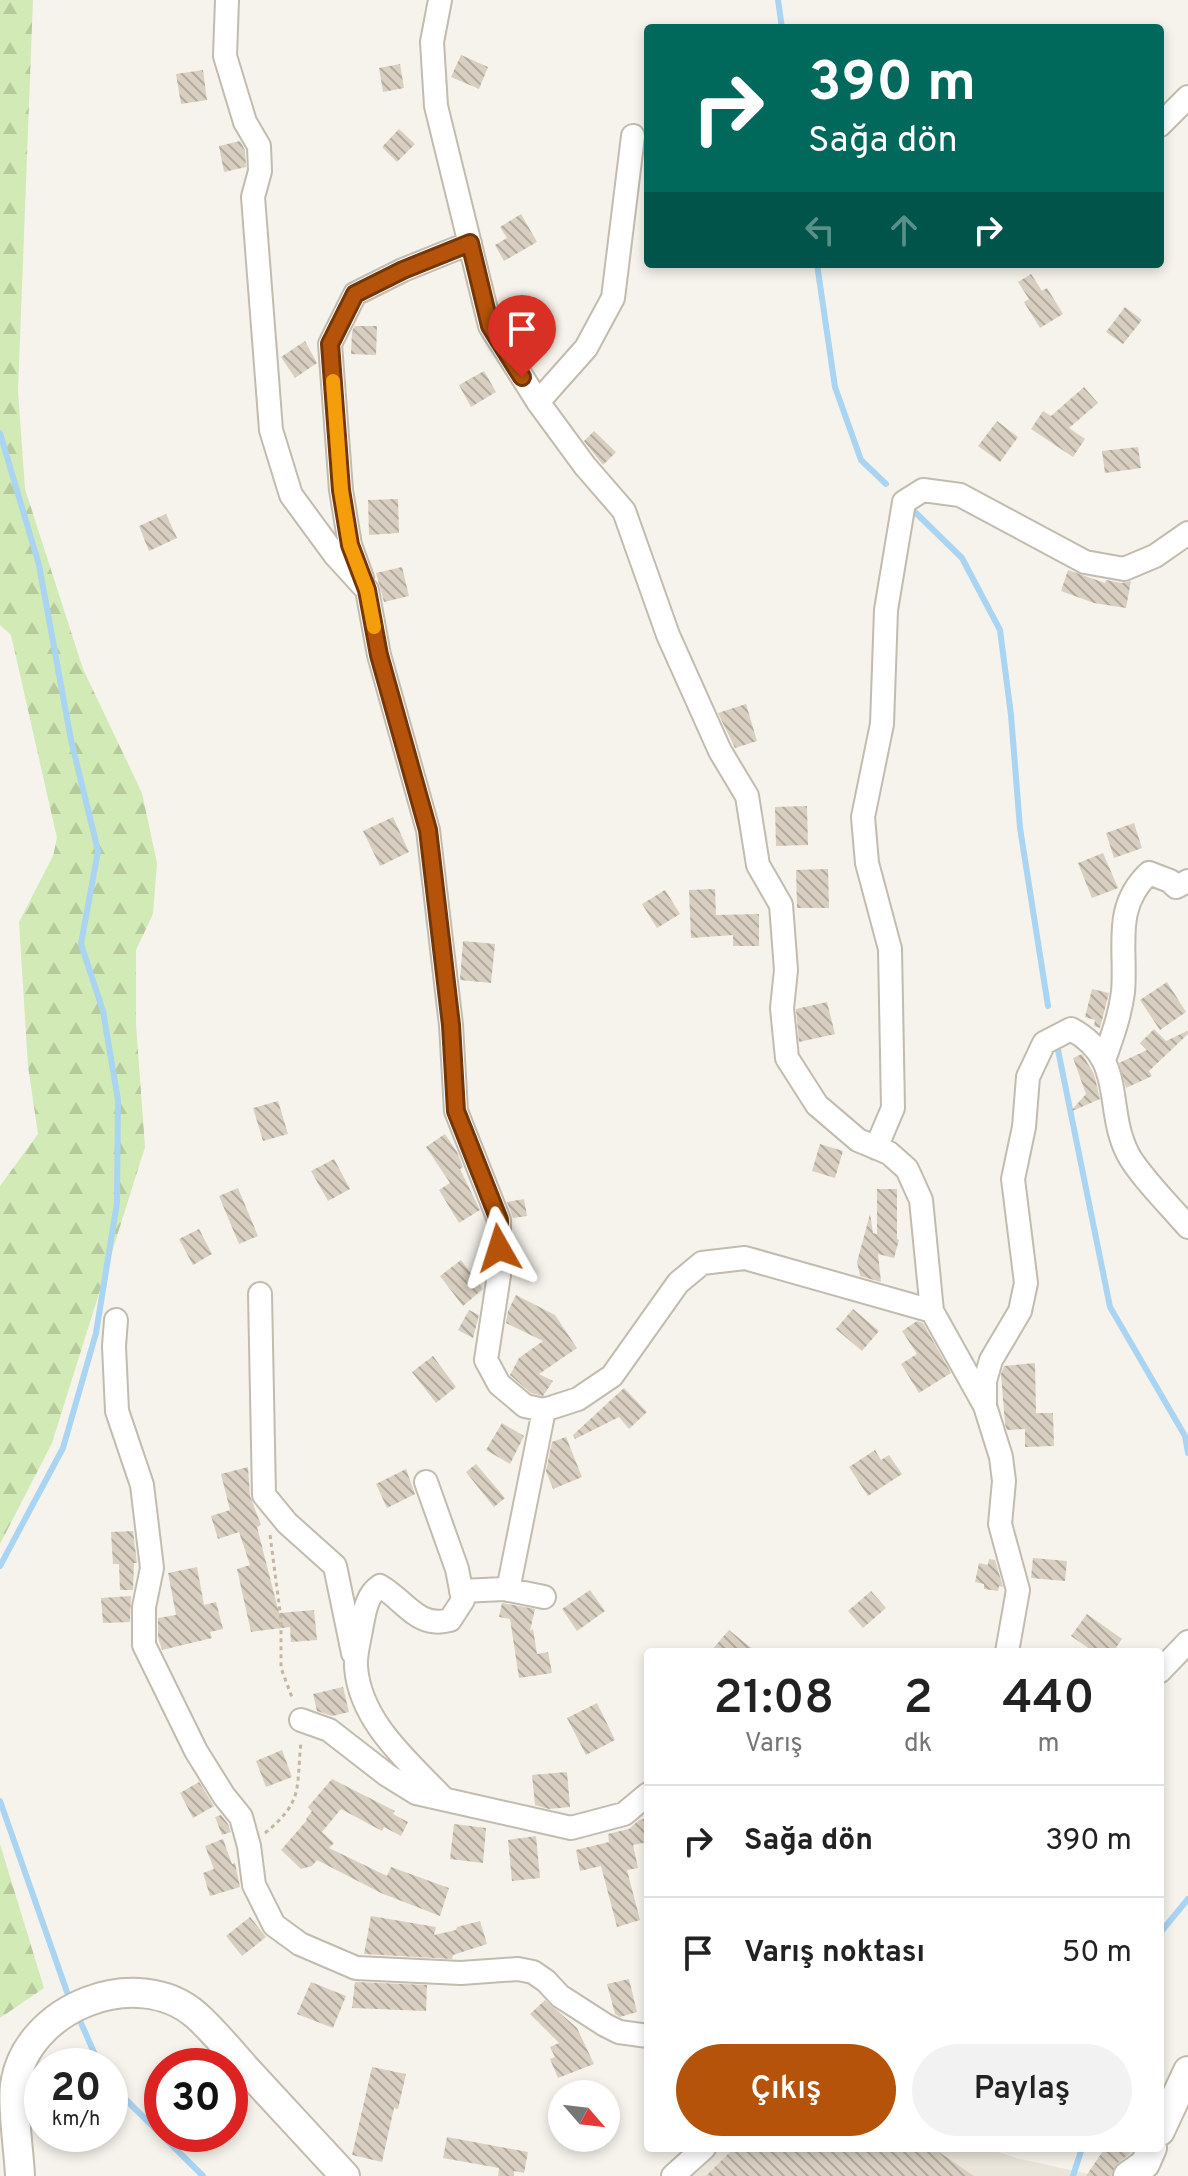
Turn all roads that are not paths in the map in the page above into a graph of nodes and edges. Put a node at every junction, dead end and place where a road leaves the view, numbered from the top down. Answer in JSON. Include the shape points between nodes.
{"nodes":[{"id":1,"x":227,"y":0,"type":"edge"},
{"id":2,"x":440,"y":0,"type":"edge"},
{"id":3,"x":1188,"y":97,"type":"edge"},
{"id":4,"x":1164,"y":121,"type":"edge"},
{"id":5,"x":633,"y":136,"type":"dead end"},
{"id":6,"x":470,"y":243,"type":"junction"},
{"id":7,"x":538,"y":402,"type":"junction"},
{"id":8,"x":1188,"y":533,"type":"edge"},
{"id":9,"x":367,"y":590,"type":"junction"},
{"id":10,"x":1188,"y":881,"type":"edge"},
{"id":11,"x":1104,"y":1060,"type":"junction"},
{"id":12,"x":876,"y":1148,"type":"junction"},
{"id":13,"x":1188,"y":1227,"type":"edge"},
{"id":14,"x":260,"y":1294,"type":"dead end"},
{"id":15,"x":932,"y":1311,"type":"junction"},
{"id":16,"x":116,"y":1320,"type":"dead end"},
{"id":17,"x":985,"y":1406,"type":"junction"},
{"id":18,"x":544,"y":1410,"type":"junction"},
{"id":19,"x":426,"y":1482,"type":"dead end"},
{"id":20,"x":508,"y":1590,"type":"junction"},
{"id":21,"x":461,"y":1591,"type":"junction"},
{"id":22,"x":544,"y":1597,"type":"dead end"},
{"id":23,"x":1188,"y":1642,"type":"edge"},
{"id":24,"x":1008,"y":1648,"type":"edge"},
{"id":25,"x":356,"y":1666,"type":"junction"},
{"id":26,"x":1164,"y":1667,"type":"edge"},
{"id":27,"x":301,"y":1720,"type":"road end"},
{"id":28,"x":644,"y":1797,"type":"edge"},
{"id":29,"x":444,"y":1799,"type":"junction"},
{"id":30,"x":644,"y":2035,"type":"edge"},
{"id":31,"x":1188,"y":2071,"type":"edge"},
{"id":32,"x":1164,"y":2122,"type":"edge"},
{"id":33,"x":700,"y":2152,"type":"edge"},
{"id":34,"x":1150,"y":2152,"type":"edge"},
{"id":35,"x":20,"y":2176,"type":"edge"},
{"id":36,"x":345,"y":2176,"type":"edge"},
{"id":37,"x":673,"y":2176,"type":"edge"},
{"id":38,"x":1128,"y":2176,"type":"edge"}],
"edges":[{"from":1,"to":9,"type":"street","via":[[225,56],[245,122],[259,146],[253,197],[271,430],[291,495]]},
{"from":2,"to":6,"type":"street","via":[[432,42],[436,106]]},
{"from":3,"to":4,"type":"street"},
{"from":5,"to":7,"type":"street","via":[[613,298],[586,348]]},
{"from":6,"to":7,"type":"street","via":[[490,326]]},
{"from":6,"to":9,"type":"street","via":[[355,294],[330,344],[341,490],[350,545]]},
{"from":7,"to":12,"type":"street","via":[[624,511],[668,635],[720,751],[747,796],[758,865],[781,905],[787,1058],[817,1105],[858,1140]]},
{"from":8,"to":12,"type":"street","via":[[1124,569],[1085,562],[960,495],[923,490],[904,502],[886,610],[882,724],[863,817],[867,863],[890,949],[893,1108]]},
{"from":9,"to":18,"type":"street","via":[[379,655],[428,830],[456,1111],[499,1220],[499,1275],[486,1360],[499,1384],[525,1406]]},
{"from":10,"to":11,"type":"street","via":[[1176,887],[1149,873],[1136,886],[1125,914],[1119,1014]]},
{"from":11,"to":13,"type":"street","via":[[1128,1156]]},
{"from":11,"to":17,"type":"street","via":[[1071,1029],[1044,1043],[1028,1077],[1013,1179],[1026,1283],[1020,1311],[991,1360]]},
{"from":12,"to":15,"type":"street","via":[[907,1169],[921,1200]]},
{"from":14,"to":25,"type":"street","via":[[264,1495],[335,1566]]},
{"from":15,"to":17,"type":"street"},
{"from":15,"to":18,"type":"street","via":[[745,1258],[702,1263],[678,1283],[612,1376],[578,1399]]},
{"from":16,"to":30,"type":"street","via":[[117,1411],[142,1485],[152,1568],[144,1645],[196,1751],[241,1817],[254,1885],[274,1925],[300,1944],[356,1968],[533,1972],[605,2025]]},
{"from":17,"to":24,"type":"street","via":[[1001,1457],[1000,1524],[1018,1590]]},
{"from":18,"to":20,"type":"street"},
{"from":19,"to":21,"type":"street"},
{"from":20,"to":21,"type":"street"},
{"from":20,"to":22,"type":"street"},
{"from":21,"to":25,"type":"street","via":[[463,1600],[450,1620],[437,1624],[412,1613],[380,1586],[371,1592]]},
{"from":23,"to":26,"type":"street"},
{"from":25,"to":29,"type":"street","via":[[363,1700],[391,1744]]},
{"from":27,"to":29,"type":"street","via":[[329,1730],[416,1793]]},
{"from":28,"to":29,"type":"street","via":[[624,1814],[571,1828]]},
{"from":31,"to":32,"type":"street"},
{"from":33,"to":37,"type":"street"},
{"from":34,"to":38,"type":"street","via":[[1145,2164]]},
{"from":35,"to":36,"type":"street","via":[[15,2085],[23,2060],[40,2033],[59,2017],[90,1999],[117,1994],[161,1996],[195,2014]]}]}
